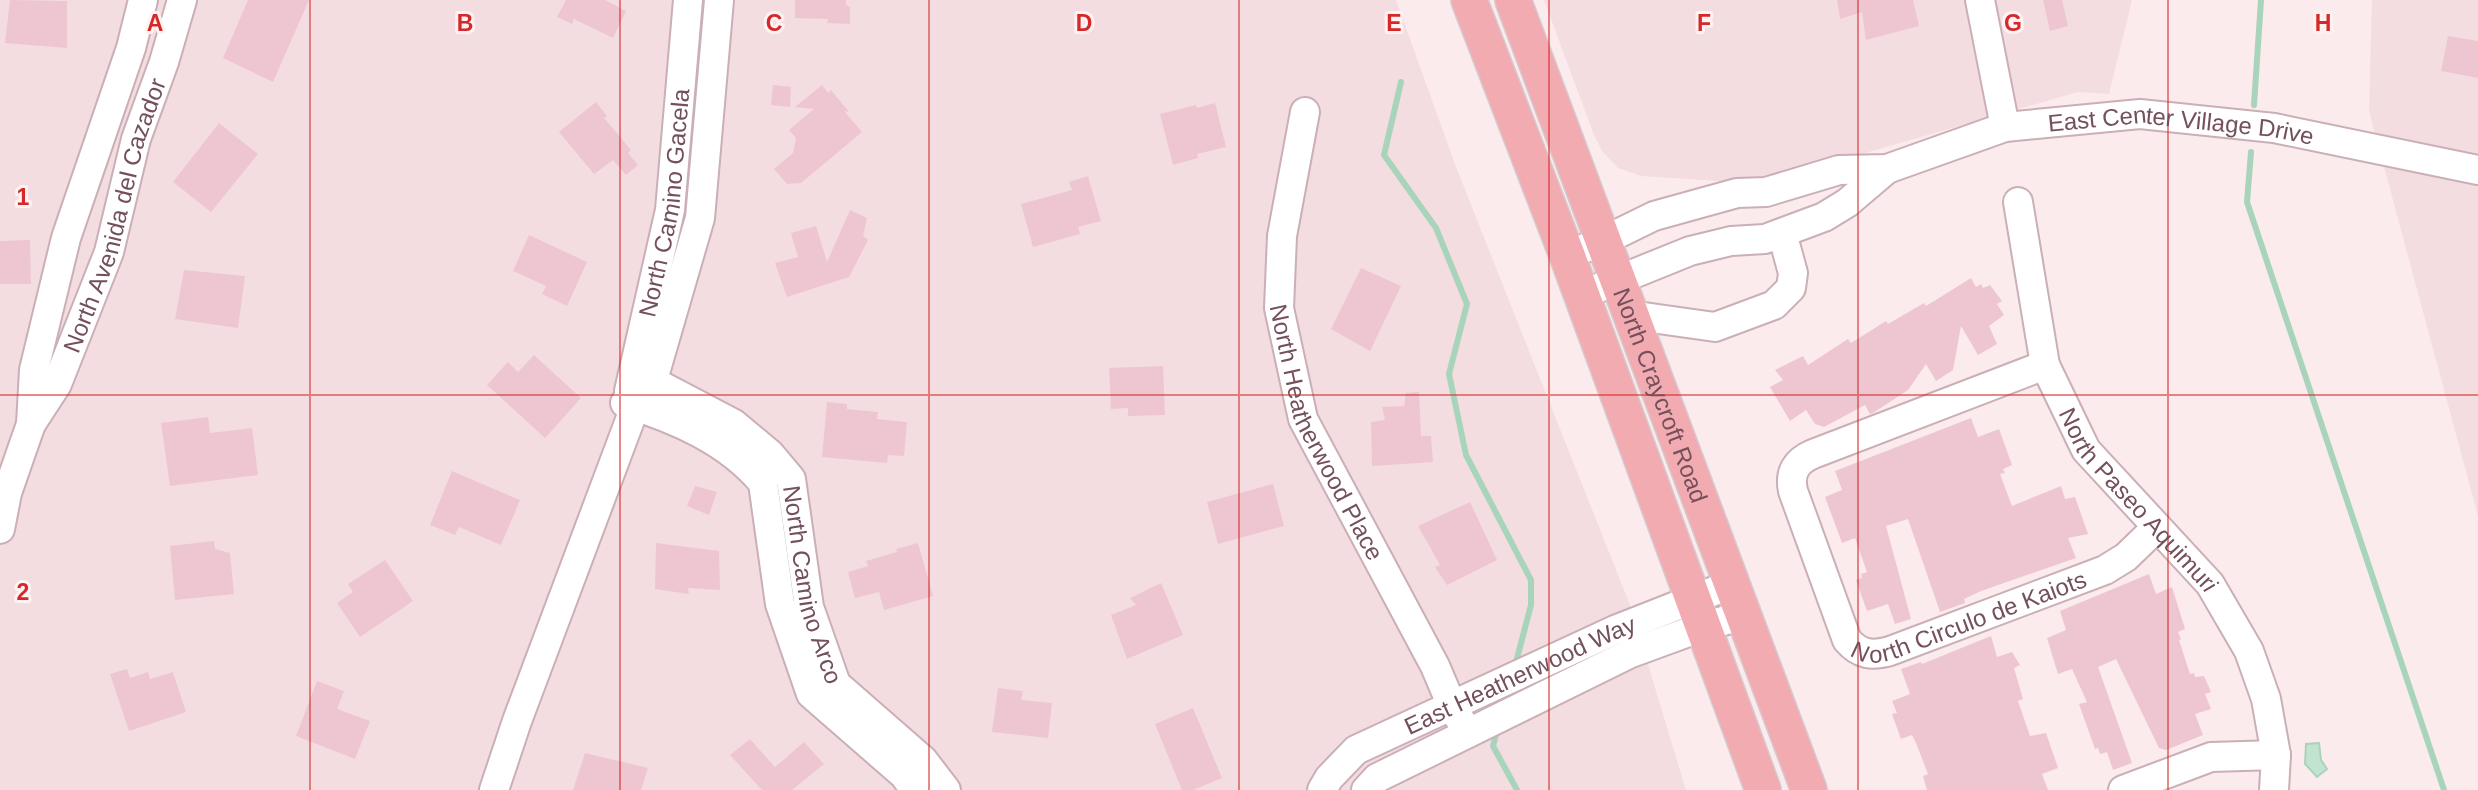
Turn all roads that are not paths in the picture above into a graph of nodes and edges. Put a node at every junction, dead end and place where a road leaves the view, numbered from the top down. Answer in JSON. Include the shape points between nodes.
{"nodes":[{"id":1,"x":144,"y":0,"type":"edge"},
{"id":2,"x":182,"y":0,"type":"edge"},
{"id":3,"x":688,"y":0,"type":"edge"},
{"id":4,"x":719,"y":0,"type":"edge"},
{"id":5,"x":1469,"y":0,"type":"edge"},
{"id":6,"x":1513,"y":0,"type":"edge"},
{"id":7,"x":1980,"y":0,"type":"edge"},
{"id":8,"x":683,"y":68,"type":"junction"},
{"id":9,"x":712,"y":82,"type":"junction"},
{"id":10,"x":1305,"y":112,"type":"dead end"},
{"id":11,"x":2005,"y":127,"type":"junction"},
{"id":12,"x":1887,"y":169,"type":"junction"},
{"id":13,"x":2478,"y":170,"type":"edge"},
{"id":14,"x":2018,"y":202,"type":"dead end"},
{"id":15,"x":1782,"y":233,"type":"junction"},
{"id":16,"x":1603,"y":241,"type":"junction"},
{"id":17,"x":1567,"y":255,"type":"junction"},
{"id":18,"x":1617,"y":281,"type":"junction"},
{"id":19,"x":1581,"y":295,"type":"junction"},
{"id":20,"x":1630,"y":315,"type":"junction"},
{"id":21,"x":2045,"y":365,"type":"junction"},
{"id":22,"x":643,"y":378,"type":"junction"},
{"id":23,"x":633,"y":410,"type":"junction"},
{"id":24,"x":31,"y":424,"type":"junction"},
{"id":25,"x":4,"y":490,"type":"edge"},
{"id":26,"x":2157,"y":527,"type":"junction"},
{"id":27,"x":0,"y":529,"type":"edge"},
{"id":28,"x":1738,"y":600,"type":"junction"},
{"id":29,"x":1697,"y":614,"type":"junction"},
{"id":30,"x":1452,"y":706,"type":"junction"},
{"id":31,"x":1468,"y":733,"type":"junction"},
{"id":32,"x":2276,"y":755,"type":"junction"},
{"id":33,"x":494,"y":790,"type":"edge"},
{"id":34,"x":915,"y":790,"type":"edge"},
{"id":35,"x":946,"y":790,"type":"edge"},
{"id":36,"x":1322,"y":790,"type":"edge"},
{"id":37,"x":1366,"y":790,"type":"edge"},
{"id":38,"x":1763,"y":790,"type":"edge"},
{"id":39,"x":1808,"y":790,"type":"edge"},
{"id":40,"x":2123,"y":790,"type":"edge"},
{"id":41,"x":2274,"y":790,"type":"edge"}],
"edges":[{"from":1,"to":24,"type":"street","name":"North Avenida del Cazador","via":[[65,238],[33,370]]},
{"from":2,"to":24,"type":"street","name":"North Avenida del Cazador","via":[[136,139],[108,252],[57,384]]},
{"from":3,"to":8,"type":"street","name":"North Camino Gacela"},
{"from":4,"to":9,"type":"street","name":"North Camino Gacela"},
{"from":5,"to":17,"type":"main road","name":"North Craycroft Road"},
{"from":6,"to":16,"type":"main road","name":"North Craycroft Road"},
{"from":7,"to":11,"type":"street"},
{"from":8,"to":9,"type":"street"},
{"from":8,"to":22,"type":"street","name":"North Camino Gacela","via":[[670,210]]},
{"from":9,"to":22,"type":"street","name":"North Camino Gacela","via":[[700,218]]},
{"from":10,"to":30,"type":"street","name":"North Heatherwood Place","via":[[1282,236],[1279,308],[1303,419]]},
{"from":11,"to":12,"type":"street","name":"East Center Village Drive"},
{"from":11,"to":13,"type":"street","name":"East Center Village Drive","via":[[2140,114],[2274,128]]},
{"from":12,"to":15,"type":"street","name":"East Center Village Drive","via":[[1847,203]]},
{"from":12,"to":16,"type":"street","name":"East Center Village Drive","via":[[1839,170],[1766,192],[1737,193],[1692,204],[1654,216]]},
{"from":14,"to":21,"type":"street","name":"North Paseo Aquimuri"},
{"from":15,"to":18,"type":"street","name":"East Center Village Drive","via":[[1690,251]]},
{"from":15,"to":20,"type":"street","via":[[1793,273],[1791,288],[1774,305],[1716,327]]},
{"from":16,"to":17,"type":"street","name":"East Center Village Drive"},
{"from":16,"to":18,"type":"main road","name":"North Craycroft Road"},
{"from":17,"to":19,"type":"main road","name":"North Craycroft Road"},
{"from":18,"to":19,"type":"street","name":"East Center Village Drive"},
{"from":18,"to":20,"type":"main road","name":"North Craycroft Road"},
{"from":19,"to":29,"type":"main road","name":"North Craycroft Road"},
{"from":20,"to":28,"type":"main road","name":"North Craycroft Road"},
{"from":21,"to":26,"type":"street","name":"North Paseo Aquimuri","via":[[2086,450]]},
{"from":21,"to":26,"type":"street","name":"North Circulo de Kaiots","via":[[1803,458],[1795,468],[1793,491],[1847,640],[1866,654],[1890,651],[2105,570]]},
{"from":22,"to":23,"type":"street","name":"North Camino Gacela"},
{"from":22,"to":35,"type":"street","name":"North Camino Arco","via":[[734,424],[770,454],[791,480],[809,607],[836,684],[923,760]]},
{"from":23,"to":33,"type":"street","name":"North Camino Gacela"},
{"from":23,"to":34,"type":"street","name":"North Camino Arco","via":[[720,443],[763,483],[780,604],[811,694],[904,775]]},
{"from":24,"to":25,"type":"street","name":"North Avenida del Cazador"},
{"from":25,"to":27,"type":"street","name":"North Avenida del Cazador"},
{"from":26,"to":32,"type":"street","name":"North Paseo Aquimuri","via":[[2210,584],[2249,652],[2266,699]]},
{"from":28,"to":29,"type":"street","name":"East Heatherwood Way"},
{"from":28,"to":39,"type":"main road","name":"North Craycroft Road"},
{"from":29,"to":30,"type":"street","name":"East Heatherwood Way","via":[[1615,630]]},
{"from":29,"to":31,"type":"street","name":"East Heatherwood Way","via":[[1630,653]]},
{"from":29,"to":38,"type":"main road","name":"North Craycroft Road"},
{"from":30,"to":31,"type":"street","name":"North Heatherwood Place"},
{"from":30,"to":36,"type":"street","name":"East Heatherwood Way","via":[[1356,750]]},
{"from":31,"to":37,"type":"street","name":"East Heatherwood Way","via":[[1377,779]]},
{"from":32,"to":40,"type":"street","via":[[2211,757]]},
{"from":32,"to":41,"type":"street","name":"North Paseo Aquimuri"}]}
